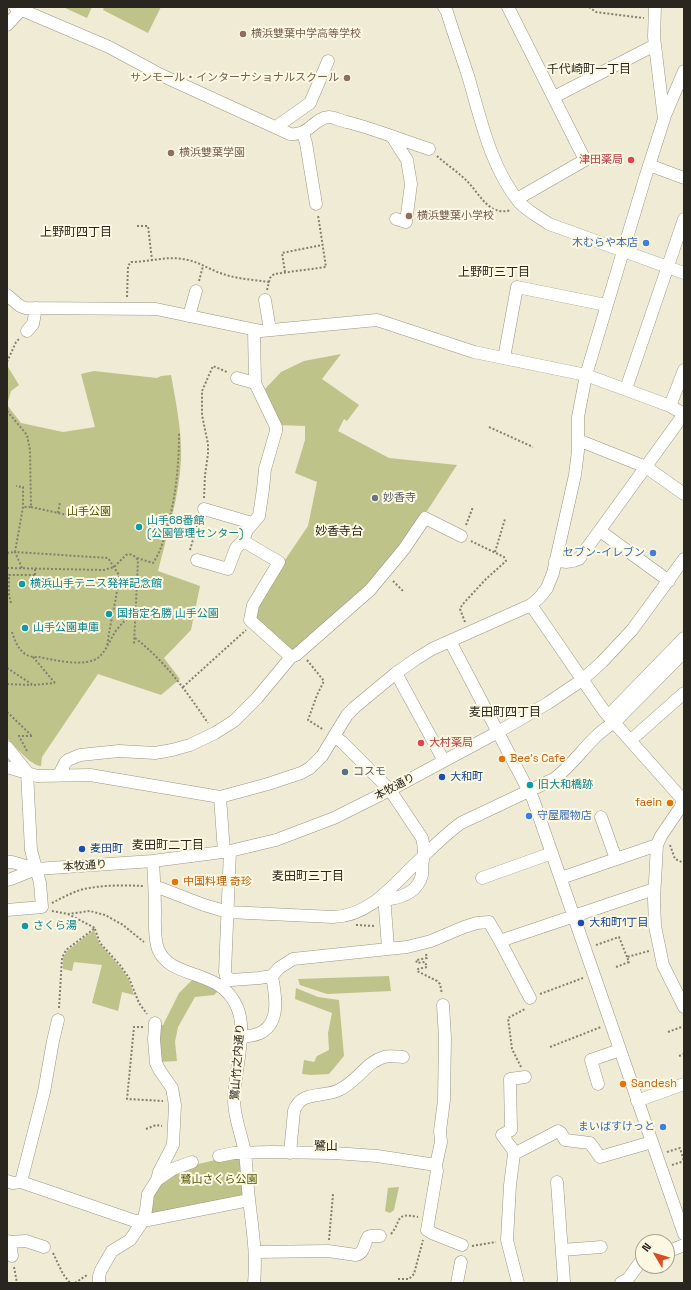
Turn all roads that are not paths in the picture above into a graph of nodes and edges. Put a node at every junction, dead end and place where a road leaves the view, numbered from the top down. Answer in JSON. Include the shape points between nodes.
{"nodes":[{"id":1,"x":508,"y":7,"type":"edge"},
{"id":2,"x":18,"y":8,"type":"edge"},
{"id":3,"x":449,"y":9,"type":"edge"},
{"id":4,"x":654,"y":13,"type":"edge"},
{"id":5,"x":7,"y":25,"type":"edge"},
{"id":6,"x":654,"y":45,"type":"junction"},
{"id":7,"x":328,"y":61,"type":"dead end"},
{"id":8,"x":683,"y":78,"type":"edge"},
{"id":9,"x":554,"y":98,"type":"junction"},
{"id":10,"x":664,"y":119,"type":"junction"},
{"id":11,"x":276,"y":127,"type":"junction"},
{"id":12,"x":303,"y":133,"type":"junction"},
{"id":13,"x":393,"y":138,"type":"junction"},
{"id":14,"x":429,"y":149,"type":"road end"},
{"id":15,"x":649,"y":165,"type":"junction"},
{"id":16,"x":684,"y":178,"type":"edge"},
{"id":17,"x":519,"y":201,"type":"junction"},
{"id":18,"x":316,"y":204,"type":"dead end"},
{"id":19,"x":396,"y":219,"type":"dead end"},
{"id":20,"x":684,"y":219,"type":"edge"},
{"id":21,"x":623,"y":250,"type":"junction"},
{"id":22,"x":667,"y":267,"type":"junction"},
{"id":23,"x":684,"y":273,"type":"edge"},
{"id":24,"x":196,"y":292,"type":"dead end"},
{"id":25,"x":7,"y":295,"type":"edge"},
{"id":26,"x":265,"y":300,"type":"road end"},
{"id":27,"x":606,"y":305,"type":"junction"},
{"id":28,"x":36,"y":308,"type":"junction"},
{"id":29,"x":190,"y":316,"type":"junction"},
{"id":30,"x":254,"y":330,"type":"junction"},
{"id":31,"x":270,"y":330,"type":"junction"},
{"id":32,"x":27,"y":331,"type":"road end"},
{"id":33,"x":504,"y":358,"type":"junction"},
{"id":34,"x":684,"y":370,"type":"edge"},
{"id":35,"x":586,"y":375,"type":"junction"},
{"id":36,"x":237,"y":378,"type":"road end"},
{"id":37,"x":255,"y":383,"type":"junction"},
{"id":38,"x":626,"y":389,"type":"junction"},
{"id":39,"x":670,"y":406,"type":"junction"},
{"id":40,"x":684,"y":414,"type":"edge"},
{"id":41,"x":578,"y":440,"type":"junction"},
{"id":42,"x":646,"y":467,"type":"junction"},
{"id":43,"x":684,"y":494,"type":"edge"},
{"id":44,"x":204,"y":509,"type":"road end"},
{"id":45,"x":252,"y":523,"type":"junction"},
{"id":46,"x":463,"y":531,"type":"road end"},
{"id":47,"x":600,"y":531,"type":"junction"},
{"id":48,"x":242,"y":541,"type":"junction"},
{"id":49,"x":684,"y":559,"type":"edge"},
{"id":50,"x":197,"y":560,"type":"road end"},
{"id":51,"x":555,"y":561,"type":"junction"},
{"id":52,"x":669,"y":580,"type":"junction"},
{"id":53,"x":531,"y":605,"type":"junction"},
{"id":54,"x":684,"y":638,"type":"edge"},
{"id":55,"x":450,"y":641,"type":"junction"},
{"id":56,"x":684,"y":652,"type":"edge"},
{"id":57,"x":296,"y":654,"type":"junction"},
{"id":58,"x":396,"y":673,"type":"junction"},
{"id":59,"x":582,"y":680,"type":"junction"},
{"id":60,"x":684,"y":693,"type":"edge"},
{"id":61,"x":611,"y":719,"type":"junction"},
{"id":62,"x":498,"y":732,"type":"junction"},
{"id":63,"x":334,"y":736,"type":"junction"},
{"id":64,"x":631,"y":740,"type":"junction"},
{"id":65,"x":7,"y":748,"type":"edge"},
{"id":66,"x":444,"y":761,"type":"junction"},
{"id":67,"x":7,"y":767,"type":"edge"},
{"id":68,"x":27,"y":772,"type":"junction"},
{"id":69,"x":59,"y":776,"type":"junction"},
{"id":70,"x":390,"y":790,"type":"junction"},
{"id":71,"x":529,"y":790,"type":"junction"},
{"id":72,"x":220,"y":797,"type":"junction"},
{"id":73,"x":684,"y":800,"type":"edge"},
{"id":74,"x":601,"y":817,"type":"dead end"},
{"id":75,"x":657,"y":845,"type":"junction"},
{"id":76,"x":227,"y":851,"type":"junction"},
{"id":77,"x":552,"y":853,"type":"junction"},
{"id":78,"x":424,"y":855,"type":"junction"},
{"id":79,"x":616,"y":859,"type":"junction"},
{"id":80,"x":153,"y":861,"type":"junction"},
{"id":81,"x":7,"y":862,"type":"edge"},
{"id":82,"x":36,"y":869,"type":"junction"},
{"id":83,"x":482,"y":878,"type":"dead end"},
{"id":84,"x":561,"y":878,"type":"junction"},
{"id":85,"x":7,"y":880,"type":"edge"},
{"id":86,"x":157,"y":888,"type":"junction"},
{"id":87,"x":654,"y":889,"type":"junction"},
{"id":88,"x":384,"y":895,"type":"junction"},
{"id":89,"x":7,"y":910,"type":"edge"},
{"id":90,"x":228,"y":912,"type":"junction"},
{"id":91,"x":574,"y":916,"type":"junction"},
{"id":92,"x":500,"y":941,"type":"junction"},
{"id":93,"x":388,"y":948,"type":"junction"},
{"id":94,"x":272,"y":976,"type":"junction"},
{"id":95,"x":532,"y":997,"type":"road end"},
{"id":96,"x":443,"y":1005,"type":"road end"},
{"id":97,"x":684,"y":1007,"type":"edge"},
{"id":98,"x":58,"y":1020,"type":"road end"},
{"id":99,"x":155,"y":1025,"type":"road end"},
{"id":100,"x":240,"y":1037,"type":"junction"},
{"id":101,"x":620,"y":1050,"type":"junction"},
{"id":102,"x":403,"y":1057,"type":"dead end"},
{"id":103,"x":525,"y":1077,"type":"road end"},
{"id":104,"x":598,"y":1084,"type":"dead end"},
{"id":105,"x":684,"y":1084,"type":"edge"},
{"id":106,"x":637,"y":1101,"type":"junction"},
{"id":107,"x":652,"y":1142,"type":"junction"},
{"id":108,"x":245,"y":1153,"type":"junction"},
{"id":109,"x":290,"y":1153,"type":"junction"},
{"id":110,"x":514,"y":1154,"type":"junction"},
{"id":111,"x":219,"y":1156,"type":"dead end"},
{"id":112,"x":192,"y":1162,"type":"dead end"},
{"id":113,"x":436,"y":1165,"type":"junction"},
{"id":114,"x":157,"y":1180,"type":"junction"},
{"id":115,"x":7,"y":1181,"type":"edge"},
{"id":116,"x":21,"y":1182,"type":"junction"},
{"id":117,"x":557,"y":1182,"type":"dead end"},
{"id":118,"x":249,"y":1200,"type":"junction"},
{"id":119,"x":143,"y":1221,"type":"junction"},
{"id":120,"x":684,"y":1234,"type":"edge"},
{"id":121,"x":380,"y":1236,"type":"road end"},
{"id":122,"x":8,"y":1242,"type":"edge"},
{"id":123,"x":467,"y":1246,"type":"road end"},
{"id":124,"x":601,"y":1247,"type":"dead end"},
{"id":125,"x":44,"y":1248,"type":"road end"},
{"id":126,"x":562,"y":1250,"type":"junction"},
{"id":127,"x":255,"y":1252,"type":"junction"},
{"id":128,"x":12,"y":1256,"type":"road end"},
{"id":129,"x":461,"y":1262,"type":"dead end"},
{"id":130,"x":635,"y":1270,"type":"edge"},
{"id":131,"x":99,"y":1283,"type":"edge"},
{"id":132,"x":254,"y":1283,"type":"edge"},
{"id":133,"x":457,"y":1283,"type":"edge"},
{"id":134,"x":518,"y":1283,"type":"edge"},
{"id":135,"x":562,"y":1283,"type":"edge"},
{"id":136,"x":621,"y":1283,"type":"edge"}],
"edges":[{"from":1,"to":9,"type":"street"},
{"from":2,"to":5,"type":"street"},
{"from":2,"to":11,"type":"street","via":[[109,47],[161,75]]},
{"from":3,"to":17,"type":"street","via":[[487,141],[496,164]]},
{"from":4,"to":6,"type":"street"},
{"from":6,"to":9,"type":"street"},
{"from":6,"to":10,"type":"street"},
{"from":7,"to":11,"type":"street","via":[[310,103]]},
{"from":8,"to":10,"type":"street"},
{"from":9,"to":17,"type":"street","via":[[585,160]]},
{"from":10,"to":15,"type":"street"},
{"from":11,"to":12,"type":"street","via":[[290,134]]},
{"from":12,"to":13,"type":"street","via":[[329,117]]},
{"from":12,"to":18,"type":"street"},
{"from":13,"to":14,"type":"street"},
{"from":13,"to":19,"type":"street","via":[[407,160],[411,184],[406,222]]},
{"from":15,"to":16,"type":"street"},
{"from":15,"to":21,"type":"street"},
{"from":17,"to":21,"type":"street","via":[[548,224]]},
{"from":20,"to":22,"type":"street"},
{"from":21,"to":22,"type":"street"},
{"from":21,"to":27,"type":"street"},
{"from":22,"to":23,"type":"street"},
{"from":22,"to":38,"type":"street"},
{"from":24,"to":29,"type":"street"},
{"from":25,"to":28,"type":"street","via":[[20,306]]},
{"from":26,"to":31,"type":"street"},
{"from":27,"to":33,"type":"street","via":[[517,286]]},
{"from":27,"to":35,"type":"street"},
{"from":28,"to":29,"type":"street","via":[[156,309]]},
{"from":28,"to":32,"type":"street","via":[[33,324]]},
{"from":29,"to":30,"type":"street"},
{"from":30,"to":31,"type":"street"},
{"from":30,"to":37,"type":"street"},
{"from":31,"to":33,"type":"street","via":[[377,320],[474,352]]},
{"from":33,"to":35,"type":"street"},
{"from":34,"to":39,"type":"street"},
{"from":35,"to":38,"type":"street"},
{"from":35,"to":41,"type":"street","via":[[579,413]]},
{"from":36,"to":37,"type":"street"},
{"from":37,"to":45,"type":"street","via":[[276,431],[265,470],[258,516]]},
{"from":38,"to":39,"type":"street"},
{"from":39,"to":40,"type":"street"},
{"from":40,"to":42,"type":"street"},
{"from":41,"to":42,"type":"street"},
{"from":41,"to":51,"type":"street","via":[[575,475]]},
{"from":42,"to":43,"type":"street"},
{"from":42,"to":47,"type":"street"},
{"from":44,"to":45,"type":"street"},
{"from":45,"to":48,"type":"street"},
{"from":46,"to":57,"type":"street","via":[[425,518],[404,549],[370,590]]},
{"from":47,"to":51,"type":"street","via":[[579,559],[573,562]]},
{"from":47,"to":52,"type":"street"},
{"from":48,"to":50,"type":"street","via":[[236,548],[228,569]]},
{"from":48,"to":57,"type":"street","via":[[279,562],[253,605],[250,620]]},
{"from":49,"to":52,"type":"street","name":"本牧通り"},
{"from":51,"to":53,"type":"street","via":[[547,588]]},
{"from":52,"to":59,"type":"street","name":"本牧通り","via":[[632,630]]},
{"from":53,"to":55,"type":"street"},
{"from":53,"to":59,"type":"street"},
{"from":54,"to":61,"type":"street"},
{"from":55,"to":58,"type":"street","via":[[416,658]]},
{"from":55,"to":62,"type":"street"},
{"from":56,"to":61,"type":"street"},
{"from":57,"to":69,"type":"street","via":[[234,721],[215,733],[172,750],[80,755],[68,760]]},
{"from":58,"to":63,"type":"street","via":[[347,715]]},
{"from":58,"to":66,"type":"street"},
{"from":59,"to":61,"type":"street"},
{"from":59,"to":62,"type":"street","name":"本牧通り"},
{"from":60,"to":64,"type":"street"},
{"from":61,"to":64,"type":"street"},
{"from":61,"to":71,"type":"street","via":[[608,726],[564,772]]},
{"from":62,"to":66,"type":"street","name":"本牧通り"},
{"from":62,"to":71,"type":"street"},
{"from":63,"to":70,"type":"street"},
{"from":63,"to":72,"type":"street","via":[[316,764],[305,771]]},
{"from":64,"to":73,"type":"street"},
{"from":65,"to":68,"type":"street"},
{"from":66,"to":70,"type":"street","name":"本牧通り"},
{"from":67,"to":68,"type":"street"},
{"from":68,"to":69,"type":"street","via":[[37,776]]},
{"from":68,"to":82,"type":"street","via":[[31,850]]},
{"from":69,"to":72,"type":"street","via":[[90,775]]},
{"from":70,"to":76,"type":"street","name":"本牧通り","via":[[319,824],[276,840]]},
{"from":70,"to":78,"type":"street","via":[[422,838]]},
{"from":71,"to":77,"type":"street"},
{"from":71,"to":78,"type":"street","via":[[461,823]]},
{"from":72,"to":76,"type":"street"},
{"from":73,"to":75,"type":"street"},
{"from":74,"to":79,"type":"street"},
{"from":75,"to":79,"type":"street"},
{"from":75,"to":87,"type":"street"},
{"from":76,"to":80,"type":"street","name":"本牧通り"},
{"from":76,"to":90,"type":"street"},
{"from":77,"to":83,"type":"street"},
{"from":77,"to":84,"type":"street"},
{"from":78,"to":88,"type":"street"},
{"from":79,"to":84,"type":"street"},
{"from":80,"to":82,"type":"street","name":"本牧通り"},
{"from":80,"to":86,"type":"street"},
{"from":81,"to":82,"type":"street","name":"本牧通り"},
{"from":82,"to":85,"type":"street","name":"本牧通り"},
{"from":82,"to":89,"type":"street","via":[[42,907]]},
{"from":84,"to":91,"type":"street"},
{"from":86,"to":90,"type":"street"},
{"from":86,"to":100,"type":"street","name":"鷺山竹之内通り","via":[[156,941],[162,956],[179,969],[207,978],[225,989],[240,1013]]},
{"from":87,"to":91,"type":"street"},
{"from":87,"to":97,"type":"street","via":[[654,916],[663,965]]},
{"from":88,"to":90,"type":"street","via":[[364,909],[344,917]]},
{"from":88,"to":93,"type":"street"},
{"from":90,"to":94,"type":"street","via":[[226,976],[231,980],[239,980]]},
{"from":91,"to":92,"type":"street"},
{"from":91,"to":101,"type":"street"},
{"from":92,"to":93,"type":"street","via":[[489,922],[464,927],[431,941],[407,947]]},
{"from":92,"to":95,"type":"street"},
{"from":93,"to":94,"type":"street","via":[[293,959]]},
{"from":94,"to":100,"type":"street","via":[[276,1002],[272,1021],[260,1033]]},
{"from":96,"to":113,"type":"street","via":[[444,1100],[441,1142]]},
{"from":98,"to":116,"type":"street","via":[[44,1092]]},
{"from":99,"to":114,"type":"street","via":[[156,1063],[172,1088],[174,1101],[173,1145]]},
{"from":100,"to":108,"type":"street","name":"鷺山竹之内通り","via":[[234,1102]]},
{"from":101,"to":104,"type":"street","via":[[591,1060]]},
{"from":101,"to":106,"type":"street"},
{"from":102,"to":109,"type":"street","via":[[379,1059],[350,1084],[336,1092],[303,1099],[294,1111]]},
{"from":103,"to":110,"type":"street","via":[[510,1079],[511,1130],[502,1135]]},
{"from":105,"to":106,"type":"street"},
{"from":106,"to":107,"type":"street"},
{"from":107,"to":110,"type":"street","via":[[600,1157],[590,1143],[565,1140],[558,1131]]},
{"from":107,"to":120,"type":"street"},
{"from":108,"to":109,"type":"street"},
{"from":108,"to":111,"type":"street"},
{"from":108,"to":118,"type":"street","name":"鷺山竹之内通り"},
{"from":109,"to":113,"type":"street","via":[[370,1156]]},
{"from":110,"to":134,"type":"street","via":[[507,1240]]},
{"from":112,"to":114,"type":"street","via":[[173,1169]]},
{"from":113,"to":123,"type":"street","via":[[428,1225],[434,1234]]},
{"from":114,"to":119,"type":"street","via":[[148,1194]]},
{"from":115,"to":116,"type":"street"},
{"from":116,"to":119,"type":"street","via":[[135,1221]]},
{"from":117,"to":126,"type":"street"},
{"from":118,"to":119,"type":"street"},
{"from":118,"to":127,"type":"street","name":"鷺山竹之内通り"},
{"from":119,"to":131,"type":"street","via":[[130,1240],[112,1251],[101,1270]]},
{"from":121,"to":127,"type":"street","via":[[368,1237],[362,1252],[356,1255],[328,1251]]},
{"from":122,"to":125,"type":"street","via":[[26,1241]]},
{"from":122,"to":128,"type":"street"},
{"from":124,"to":126,"type":"street"},
{"from":126,"to":135,"type":"street"},
{"from":127,"to":132,"type":"street","name":"鷺山竹之内通り"},
{"from":129,"to":133,"type":"street"},
{"from":130,"to":136,"type":"street"}]}
